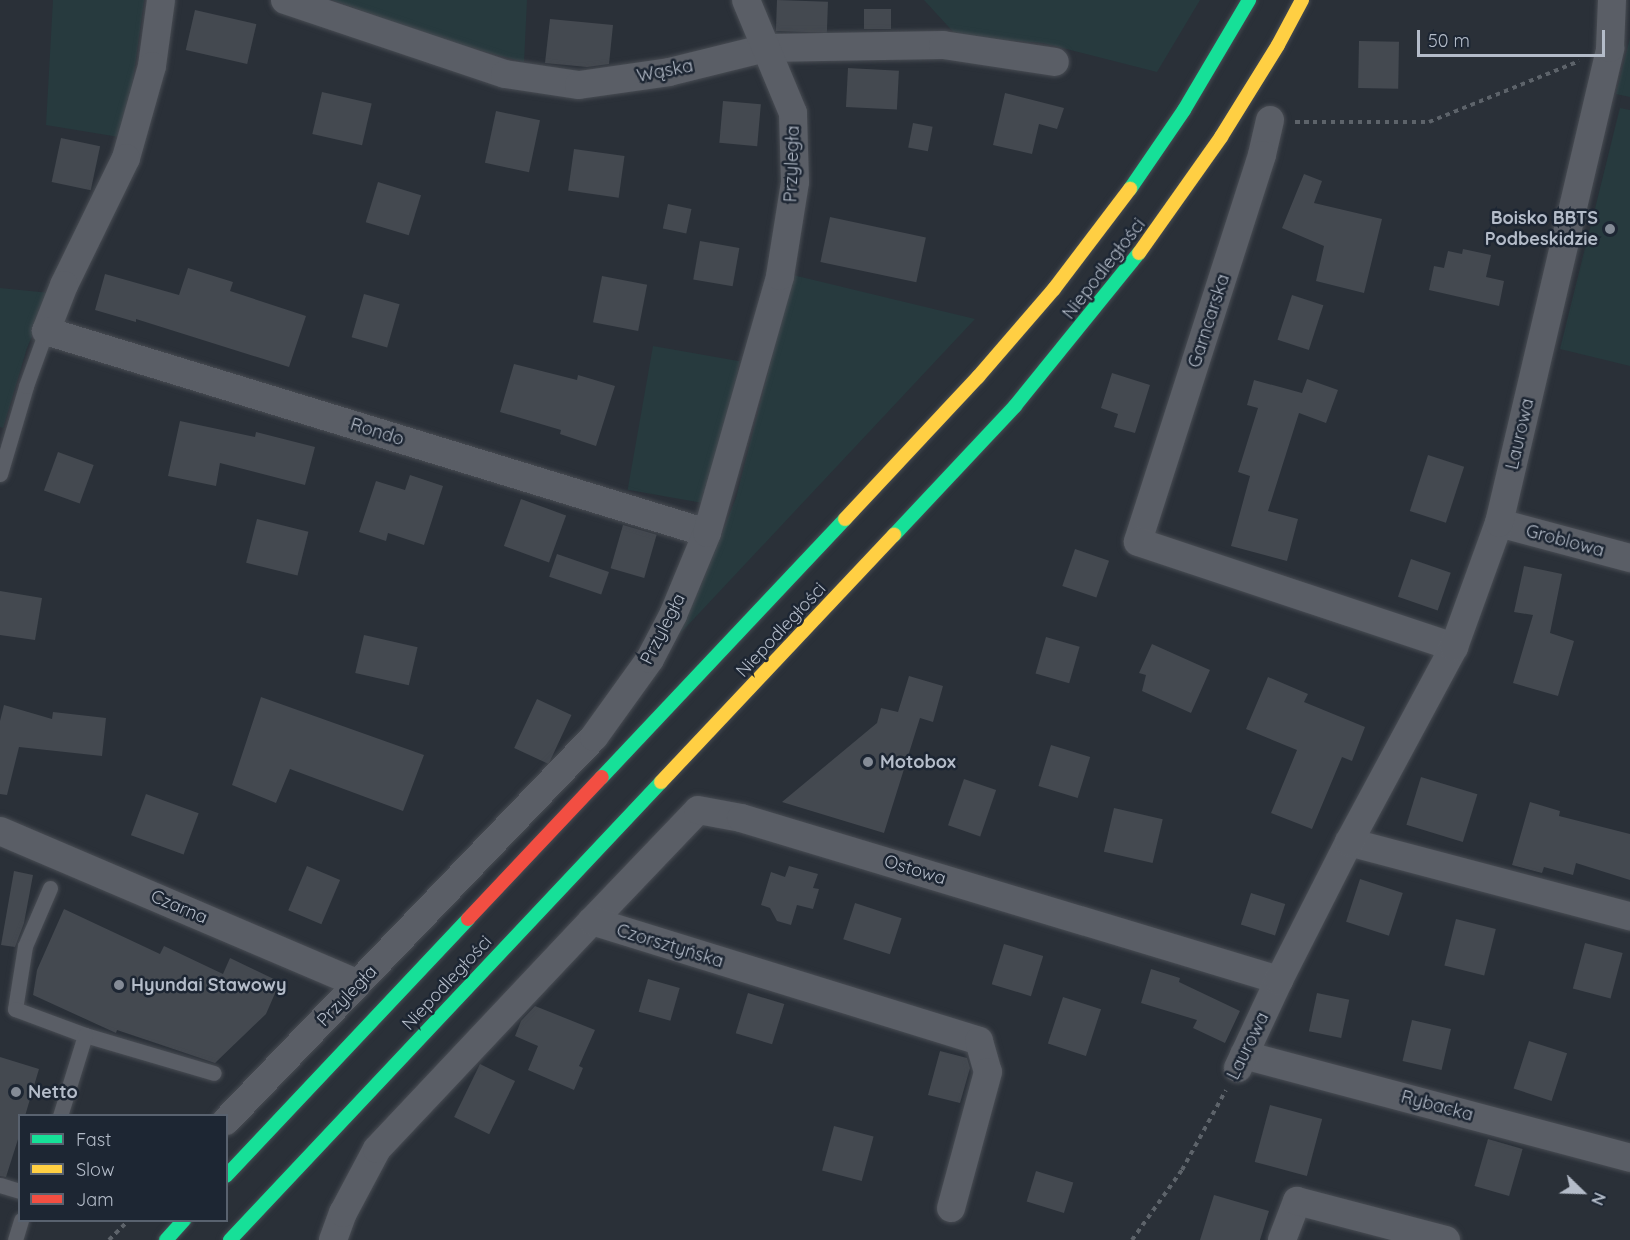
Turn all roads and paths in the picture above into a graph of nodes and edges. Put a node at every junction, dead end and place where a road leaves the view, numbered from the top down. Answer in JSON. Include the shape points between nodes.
{"nodes":[{"id":1,"x":161,"y":0,"type":"edge"},
{"id":2,"x":285,"y":0,"type":"edge"},
{"id":3,"x":746,"y":0,"type":"edge"},
{"id":4,"x":1249,"y":0,"type":"edge"},
{"id":5,"x":1302,"y":0,"type":"edge"},
{"id":6,"x":1612,"y":0,"type":"edge"},
{"id":7,"x":766,"y":48,"type":"junction"},
{"id":8,"x":1610,"y":48,"type":"junction"},
{"id":9,"x":1055,"y":62,"type":"dead end"},
{"id":10,"x":1270,"y":120,"type":"joint"},
{"id":11,"x":46,"y":331,"type":"junction"},
{"id":12,"x":0,"y":474,"type":"edge"},
{"id":13,"x":1499,"y":523,"type":"junction"},
{"id":14,"x":707,"y":533,"type":"junction"},
{"id":15,"x":1630,"y":558,"type":"edge"},
{"id":16,"x":1454,"y":647,"type":"junction"},
{"id":17,"x":0,"y":831,"type":"edge"},
{"id":18,"x":1349,"y":842,"type":"junction"},
{"id":19,"x":50,"y":888,"type":"dead end"},
{"id":20,"x":1630,"y":916,"type":"edge"},
{"id":21,"x":592,"y":921,"type":"junction"},
{"id":22,"x":1279,"y":980,"type":"junction"},
{"id":23,"x":358,"y":984,"type":"junction"},
{"id":24,"x":85,"y":1035,"type":"junction"},
{"id":25,"x":1241,"y":1062,"type":"junction"},
{"id":26,"x":214,"y":1073,"type":"dead end"},
{"id":27,"x":61,"y":1114,"type":"edge"},
{"id":28,"x":228,"y":1119,"type":"edge"},
{"id":29,"x":1630,"y":1158,"type":"edge"},
{"id":30,"x":228,"y":1174,"type":"edge"},
{"id":31,"x":0,"y":1185,"type":"edge"},
{"id":32,"x":18,"y":1190,"type":"edge"},
{"id":33,"x":951,"y":1208,"type":"dead end"},
{"id":34,"x":21,"y":1222,"type":"edge"},
{"id":35,"x":128,"y":1222,"type":"edge"},
{"id":36,"x":183,"y":1222,"type":"edge"},
{"id":37,"x":15,"y":1240,"type":"edge"},
{"id":38,"x":109,"y":1240,"type":"edge"},
{"id":39,"x":166,"y":1240,"type":"edge"},
{"id":40,"x":230,"y":1240,"type":"edge"},
{"id":41,"x":333,"y":1240,"type":"edge"},
{"id":42,"x":1131,"y":1240,"type":"edge"},
{"id":43,"x":1282,"y":1240,"type":"edge"},
{"id":44,"x":1446,"y":1240,"type":"edge"}],
"edges":[{"from":1,"to":11,"type":"street","via":[[152,66],[126,158]]},
{"from":2,"to":7,"type":"street","name":"Wąska","via":[[505,74],[579,85],[669,72]]},
{"from":3,"to":7,"type":"street","name":"Przyległa"},
{"from":4,"to":30,"type":"highway","name":"Niepodległości","via":[[1184,110],[1119,205],[986,368]]},
{"from":5,"to":40,"type":"highway","name":"Niepodległości","via":[[1221,137],[1154,235],[1015,406]]},
{"from":6,"to":8,"type":"street","name":"Laurowa"},
{"from":7,"to":9,"type":"street","name":"Wąska","via":[[943,45]]},
{"from":7,"to":14,"type":"street","name":"Przyległa","via":[[793,113],[795,182],[780,276]]},
{"from":8,"to":10,"type":"path","via":[[1429,122]]},
{"from":8,"to":13,"type":"street","name":"Laurowa"},
{"from":10,"to":16,"type":"street","name":"Garncarska","via":[[1138,542]]},
{"from":11,"to":12,"type":"lane"},
{"from":11,"to":14,"type":"street","name":"Rondo"},
{"from":13,"to":15,"type":"street","name":"Groblowa"},
{"from":13,"to":16,"type":"street","name":"Laurowa"},
{"from":14,"to":23,"type":"street","name":"Przyległa","via":[[673,615],[620,703],[566,768]]},
{"from":16,"to":18,"type":"street","name":"Laurowa"},
{"from":17,"to":23,"type":"street","name":"Czarna"},
{"from":18,"to":20,"type":"street"},
{"from":18,"to":22,"type":"street","name":"Laurowa"},
{"from":19,"to":24,"type":"lane","via":[[25,946],[15,1009]]},
{"from":21,"to":22,"type":"street","name":"Ostowa","via":[[698,810],[741,818]]},
{"from":21,"to":33,"type":"street","name":"Czorsztyńska","via":[[979,1041],[988,1072]]},
{"from":21,"to":41,"type":"street","name":"Czorsztyńska","via":[[377,1149]]},
{"from":22,"to":25,"type":"street","name":"Laurowa"},
{"from":23,"to":28,"type":"street","name":"Przyległa"},
{"from":24,"to":26,"type":"lane"},
{"from":24,"to":27,"type":"lane"},
{"from":25,"to":29,"type":"street","name":"Rybacka"},
{"from":25,"to":42,"type":"path","name":"Laurowa","via":[[1182,1170]]},
{"from":31,"to":32,"type":"lane"},
{"from":34,"to":37,"type":"lane"},
{"from":35,"to":38,"type":"path"},
{"from":36,"to":39,"type":"highway"},
{"from":43,"to":44,"type":"street","via":[[1297,1201]]}]}
